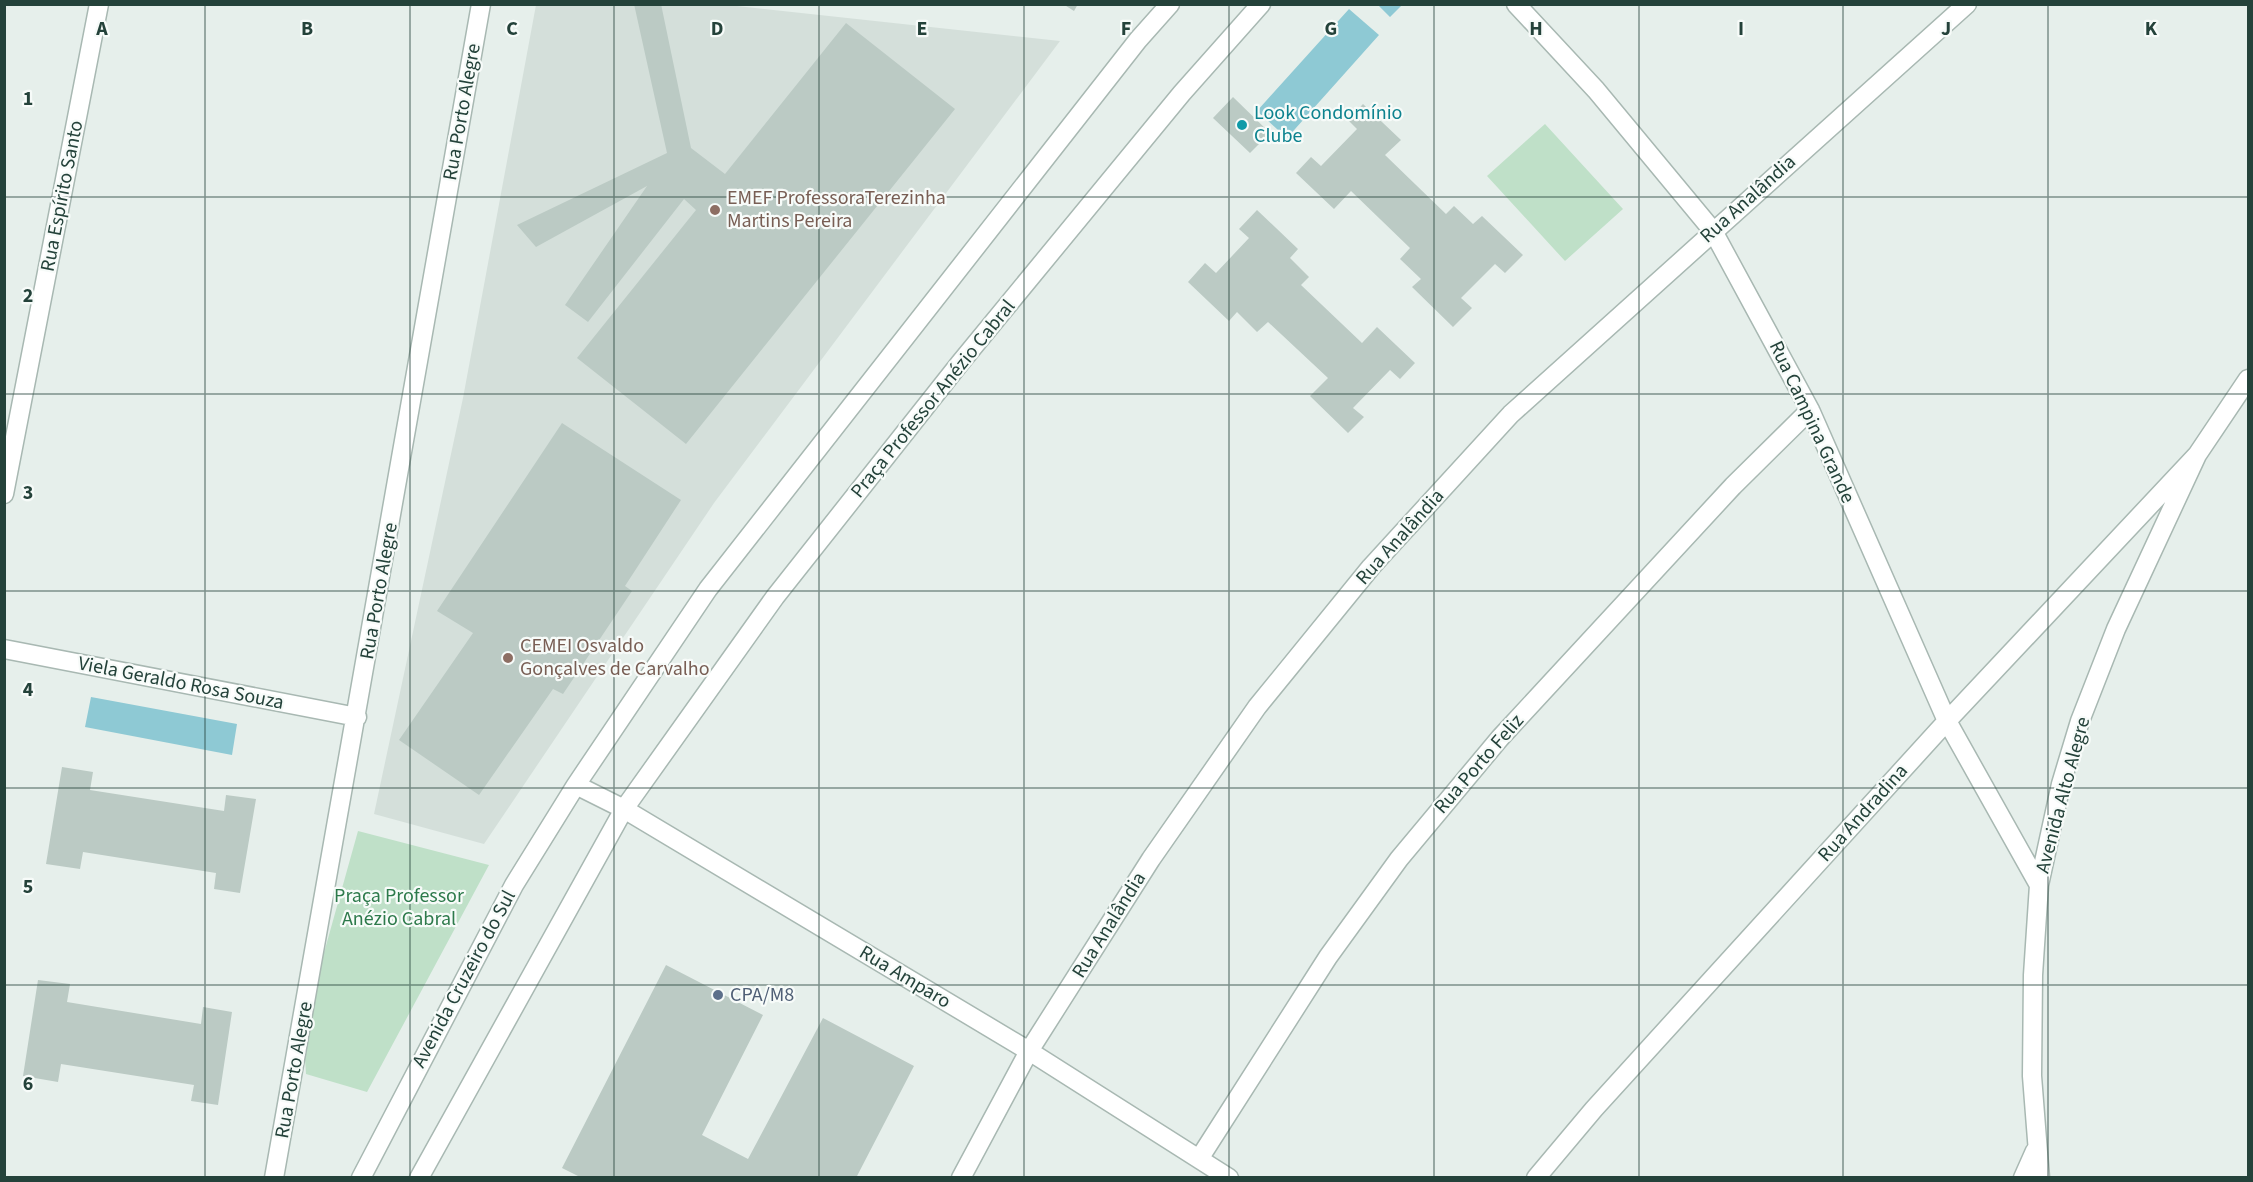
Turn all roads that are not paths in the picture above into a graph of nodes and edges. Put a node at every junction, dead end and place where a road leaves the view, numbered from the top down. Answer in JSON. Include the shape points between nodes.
{"nodes":[{"id":1,"x":99,"y":4,"type":"edge"},
{"id":2,"x":481,"y":4,"type":"edge"},
{"id":3,"x":1170,"y":4,"type":"edge"},
{"id":4,"x":1261,"y":4,"type":"edge"},
{"id":5,"x":1516,"y":4,"type":"edge"},
{"id":6,"x":1967,"y":4,"type":"edge"},
{"id":7,"x":1713,"y":231,"type":"junction"},
{"id":8,"x":2248,"y":379,"type":"edge"},
{"id":9,"x":1810,"y":410,"type":"junction"},
{"id":10,"x":2197,"y":454,"type":"junction"},
{"id":11,"x":4,"y":494,"type":"edge"},
{"id":12,"x":4,"y":649,"type":"edge"},
{"id":13,"x":357,"y":717,"type":"junction"},
{"id":14,"x":1947,"y":721,"type":"junction"},
{"id":15,"x":576,"y":785,"type":"junction"},
{"id":16,"x":624,"y":808,"type":"junction"},
{"id":17,"x":2039,"y":885,"type":"junction"},
{"id":18,"x":1029,"y":1051,"type":"junction"},
{"id":19,"x":2036,"y":1149,"type":"junction"},
{"id":20,"x":1199,"y":1158,"type":"junction"},
{"id":21,"x":274,"y":1178,"type":"edge"},
{"id":22,"x":361,"y":1178,"type":"edge"},
{"id":23,"x":419,"y":1178,"type":"edge"},
{"id":24,"x":961,"y":1178,"type":"edge"},
{"id":25,"x":1229,"y":1178,"type":"edge"},
{"id":26,"x":1536,"y":1178,"type":"edge"},
{"id":27,"x":2023,"y":1178,"type":"edge"},
{"id":28,"x":2040,"y":1178,"type":"edge"}],
"edges":[{"from":1,"to":11,"type":"street","name":"Rua Espírito Santo"},
{"from":2,"to":13,"type":"street","name":"Rua Porto Alegre"},
{"from":3,"to":15,"type":"street","via":[[708,589]]},
{"from":4,"to":16,"type":"street","name":"Praça Professor Anézio Cabral","via":[[1182,93],[932,397],[775,597]]},
{"from":5,"to":7,"type":"street","name":"Rua Campina Grande","via":[[1596,90]]},
{"from":6,"to":7,"type":"street","name":"Rua Analândia"},
{"from":7,"to":9,"type":"street","name":"Rua Campina Grande"},
{"from":7,"to":18,"type":"street","name":"Rua Analândia","via":[[1511,414],[1371,567],[1257,707],[1151,860]]},
{"from":8,"to":10,"type":"street","name":"Avenida Alto Alegre"},
{"from":9,"to":14,"type":"street","name":"Rua Campina Grande"},
{"from":9,"to":20,"type":"street","name":"Rua Porto Feliz","via":[[1725,494],[1500,738],[1399,859],[1328,957]]},
{"from":10,"to":14,"type":"street","name":"Rua Andradina"},
{"from":10,"to":17,"type":"street","name":"Avenida Alto Alegre","via":[[2116,628],[2080,721],[2061,784]]},
{"from":12,"to":13,"type":"street","name":"Viela Geraldo Rosa Souza"},
{"from":13,"to":21,"type":"street","name":"Rua Porto Alegre"},
{"from":14,"to":17,"type":"street","name":"Rua Campina Grande"},
{"from":14,"to":26,"type":"street","name":"Rua Andradina","via":[[1610,1091]]},
{"from":15,"to":16,"type":"street","name":"Rua Amparo"},
{"from":15,"to":22,"type":"street","name":"Avenida Cruzeiro do Sul","via":[[514,885]]},
{"from":16,"to":18,"type":"street","name":"Rua Amparo"},
{"from":16,"to":23,"type":"street"},
{"from":17,"to":19,"type":"street","name":"Avenida Alto Alegre","via":[[2033,975]]},
{"from":18,"to":20,"type":"street","name":"Rua Amparo"},
{"from":18,"to":24,"type":"street","name":"Rua Analândia"},
{"from":19,"to":27,"type":"street"},
{"from":19,"to":28,"type":"street","name":"Avenida Alto Alegre"},
{"from":20,"to":25,"type":"street","name":"Rua Amparo"}]}
